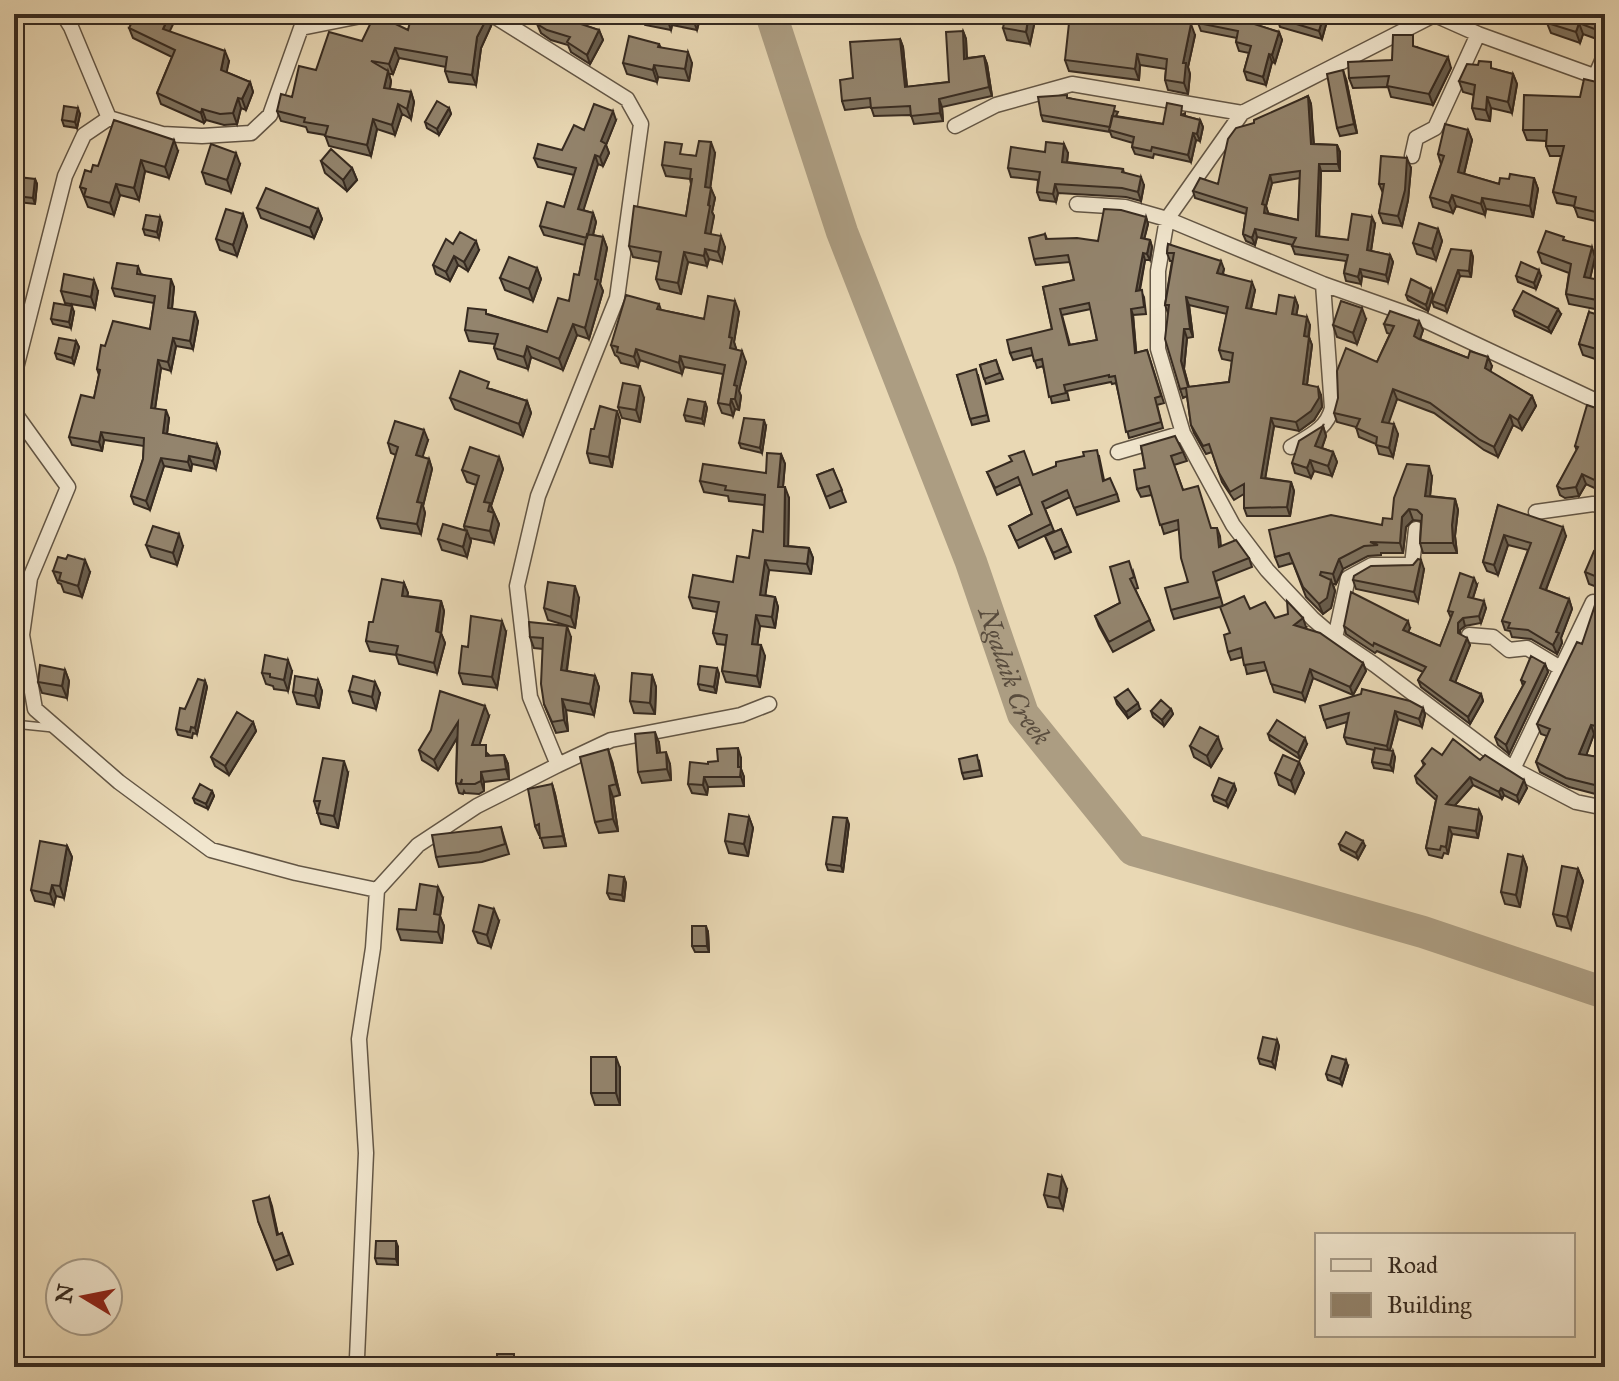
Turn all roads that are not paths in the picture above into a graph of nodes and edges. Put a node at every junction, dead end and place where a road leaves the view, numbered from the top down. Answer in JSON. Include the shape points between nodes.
{"nodes":[{"id":1,"x":63,"y":14,"type":"edge"},
{"id":2,"x":371,"y":14,"type":"edge"},
{"id":3,"x":491,"y":14,"type":"edge"},
{"id":4,"x":1433,"y":14,"type":"edge"},
{"id":5,"x":1478,"y":34,"type":"junction"},
{"id":6,"x":1605,"y":54,"type":"edge"},
{"id":7,"x":1600,"y":79,"type":"edge"},
{"id":8,"x":1242,"y":113,"type":"junction"},
{"id":9,"x":109,"y":118,"type":"junction"},
{"id":10,"x":955,"y":126,"type":"dead end"},
{"id":11,"x":1412,"y":156,"type":"dead end"},
{"id":12,"x":1077,"y":204,"type":"dead end"},
{"id":13,"x":1167,"y":219,"type":"junction"},
{"id":14,"x":1323,"y":284,"type":"junction"},
{"id":15,"x":14,"y":376,"type":"edge"},
{"id":16,"x":1605,"y":405,"type":"edge"},
{"id":17,"x":14,"y":412,"type":"edge"},
{"id":18,"x":1183,"y":433,"type":"junction"},
{"id":19,"x":1291,"y":447,"type":"dead end"},
{"id":20,"x":1118,"y":452,"type":"dead end"},
{"id":21,"x":1605,"y":506,"type":"edge"},
{"id":22,"x":1536,"y":512,"type":"dead end"},
{"id":23,"x":1416,"y":529,"type":"dead end"},
{"id":24,"x":1593,"y":602,"type":"edge"},
{"id":25,"x":1469,"y":635,"type":"edge"},
{"id":26,"x":1335,"y":638,"type":"junction"},
{"id":27,"x":1562,"y":669,"type":"junction"},
{"id":28,"x":769,"y":704,"type":"dead end"},
{"id":29,"x":14,"y":724,"type":"edge"},
{"id":30,"x":56,"y":729,"type":"junction"},
{"id":31,"x":558,"y":765,"type":"junction"},
{"id":32,"x":1513,"y":769,"type":"junction"},
{"id":33,"x":1605,"y":808,"type":"edge"},
{"id":34,"x":377,"y":890,"type":"junction"},
{"id":35,"x":360,"y":1367,"type":"edge"}],
"edges":[{"from":1,"to":9,"type":"street"},
{"from":2,"to":9,"type":"street","via":[[301,28],[270,115],[251,133],[162,134]]},
{"from":3,"to":31,"type":"street","via":[[627,99],[641,124],[617,298],[538,496],[517,586],[530,697]]},
{"from":4,"to":5,"type":"street"},
{"from":4,"to":8,"type":"street"},
{"from":5,"to":7,"type":"street"},
{"from":5,"to":11,"type":"street","via":[[1435,128],[1416,138]]},
{"from":6,"to":7,"type":"street"},
{"from":8,"to":10,"type":"street","via":[[1072,84],[996,105]]},
{"from":8,"to":13,"type":"street"},
{"from":9,"to":15,"type":"street","via":[[84,135],[65,176]]},
{"from":12,"to":13,"type":"street","via":[[1125,207]]},
{"from":13,"to":14,"type":"street"},
{"from":13,"to":18,"type":"street","via":[[1158,271],[1158,349]]},
{"from":14,"to":16,"type":"street","via":[[1422,319]]},
{"from":14,"to":19,"type":"street","via":[[1332,408],[1329,420]]},
{"from":17,"to":30,"type":"street","via":[[68,487],[30,578],[22,635],[35,709]]},
{"from":18,"to":20,"type":"street"},
{"from":18,"to":26,"type":"street","via":[[1241,536]]},
{"from":21,"to":22,"type":"street"},
{"from":23,"to":26,"type":"street","via":[[1412,565],[1372,565],[1348,578]]},
{"from":24,"to":27,"type":"street"},
{"from":25,"to":27,"type":"street","via":[[1493,637],[1509,650],[1527,648]]},
{"from":26,"to":32,"type":"street"},
{"from":27,"to":32,"type":"street"},
{"from":28,"to":31,"type":"street","via":[[741,715],[611,740]]},
{"from":29,"to":30,"type":"lane"},
{"from":30,"to":34,"type":"street","via":[[211,850]]},
{"from":31,"to":34,"type":"street","via":[[477,806],[418,845]]},
{"from":32,"to":33,"type":"street","via":[[1576,802]]},
{"from":34,"to":35,"type":"street","via":[[359,1039],[366,1153]]}]}
